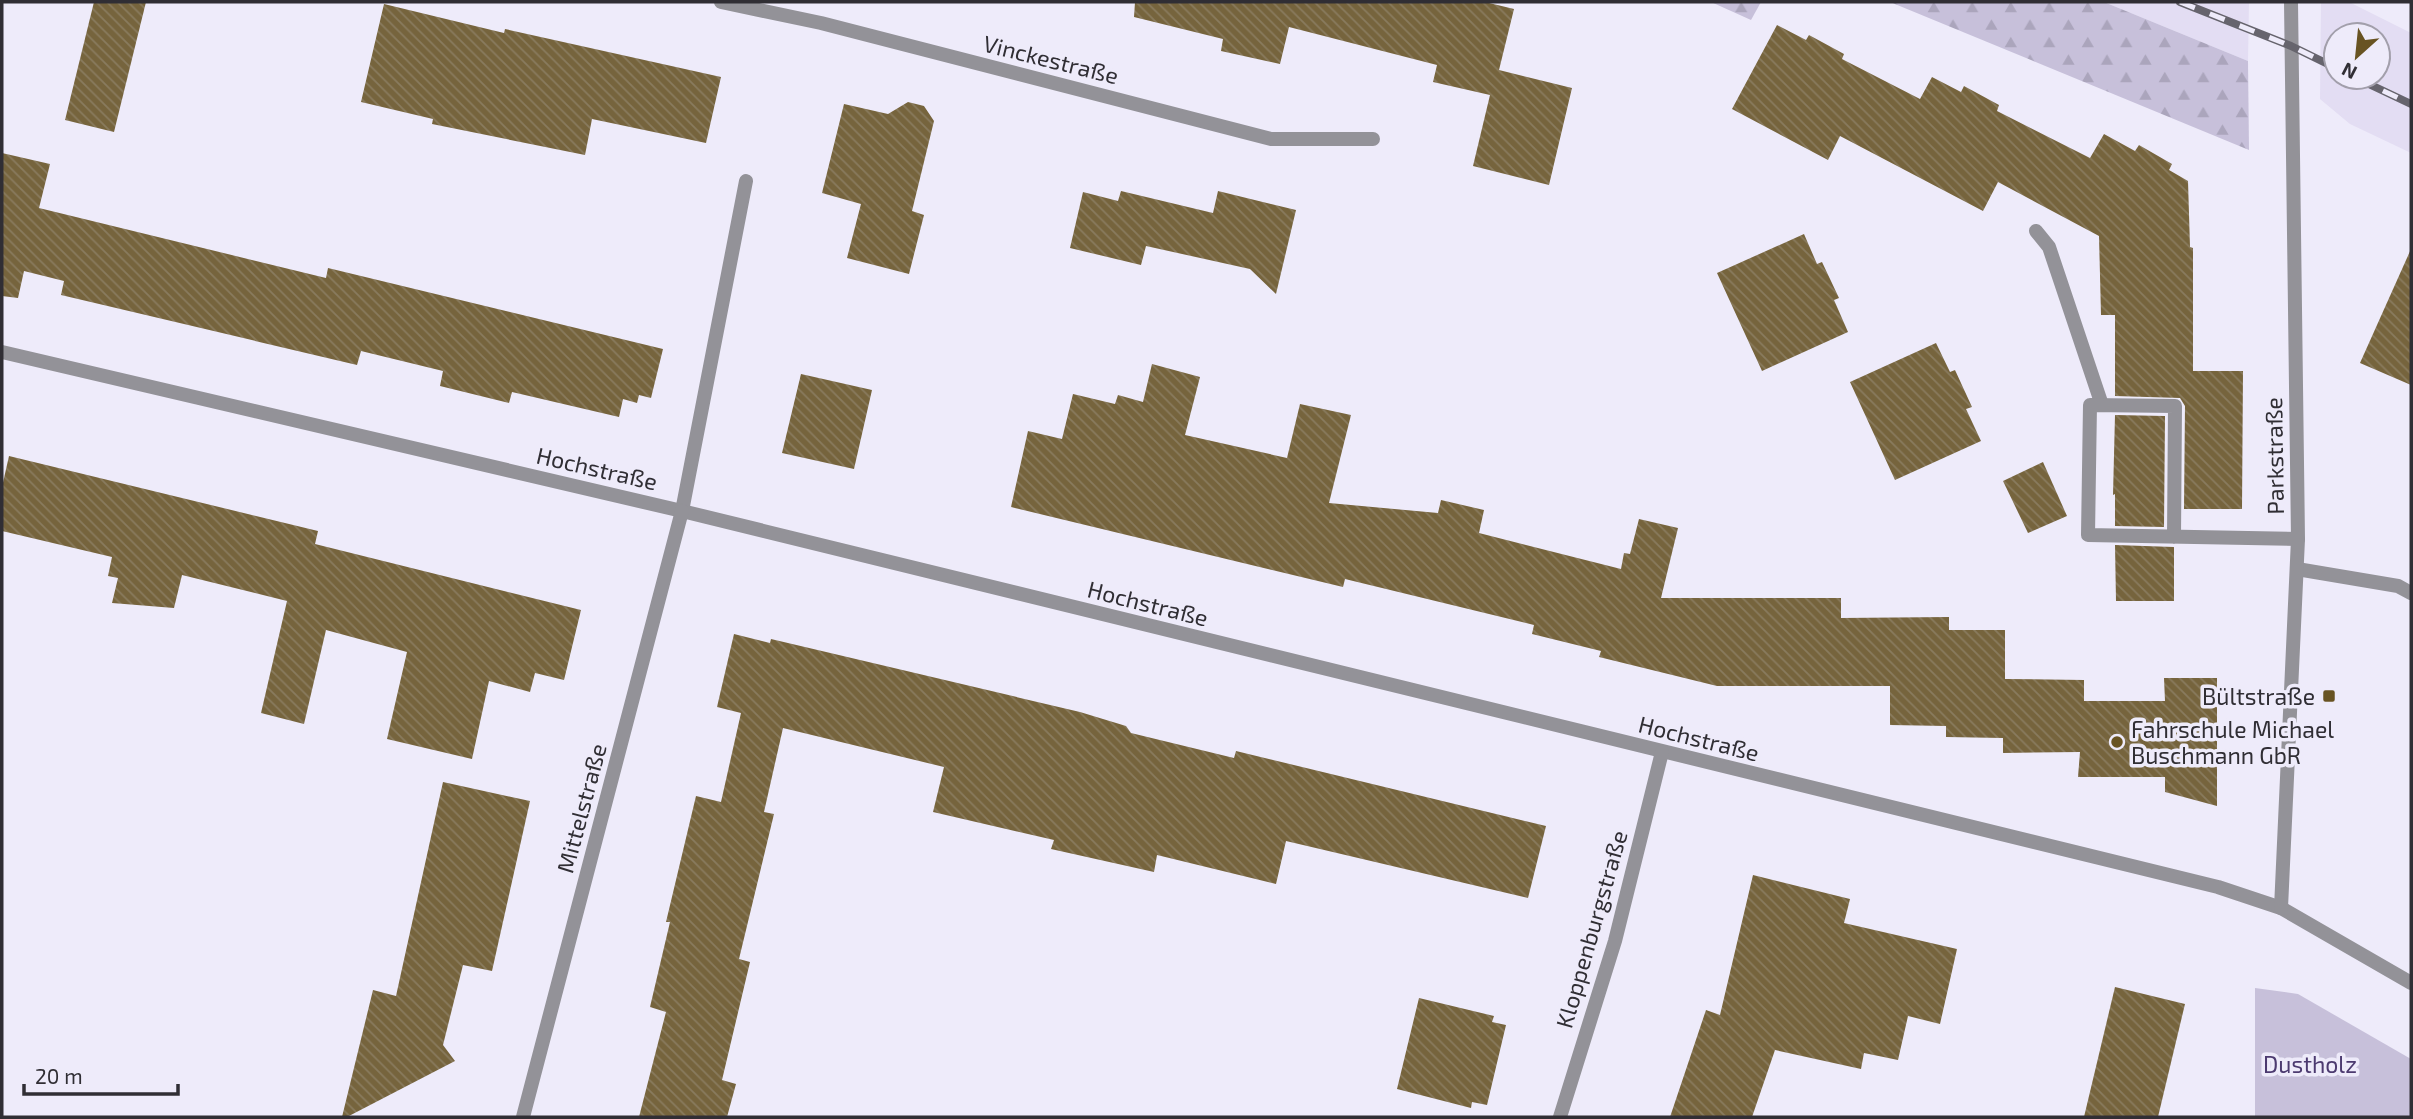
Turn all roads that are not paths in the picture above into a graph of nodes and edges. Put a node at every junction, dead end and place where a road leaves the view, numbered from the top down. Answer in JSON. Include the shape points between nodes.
{"nodes":[{"id":1,"x":721,"y":2,"type":"edge"},
{"id":2,"x":2291,"y":2,"type":"edge"},
{"id":3,"x":1373,"y":139,"type":"dead end"},
{"id":4,"x":746,"y":181,"type":"dead end"},
{"id":5,"x":2036,"y":231,"type":"dead end"},
{"id":6,"x":2,"y":352,"type":"edge"},
{"id":7,"x":2102,"y":405,"type":"junction"},
{"id":8,"x":682,"y":511,"type":"junction"},
{"id":9,"x":2174,"y":537,"type":"junction"},
{"id":10,"x":2298,"y":540,"type":"junction"},
{"id":11,"x":2297,"y":569,"type":"junction"},
{"id":12,"x":2411,"y":593,"type":"edge"},
{"id":13,"x":1662,"y":752,"type":"junction"},
{"id":14,"x":2281,"y":908,"type":"junction"},
{"id":15,"x":2411,"y":983,"type":"edge"},
{"id":16,"x":523,"y":1117,"type":"edge"},
{"id":17,"x":1560,"y":1117,"type":"edge"}],
"edges":[{"from":1,"to":3,"type":"street","name":"Vinckestraße","via":[[821,23],[1270,139]]},
{"from":2,"to":10,"type":"street","name":"Parkstraße"},
{"from":4,"to":8,"type":"street","name":"Mittelstraße"},
{"from":5,"to":7,"type":"street","via":[[2049,247]]},
{"from":6,"to":8,"type":"street","name":"Hochstraße"},
{"from":7,"to":9,"type":"street","via":[[2175,406]]},
{"from":7,"to":9,"type":"street","via":[[2090,405],[2088,535]]},
{"from":8,"to":13,"type":"street","name":"Hochstraße"},
{"from":8,"to":16,"type":"street","name":"Mittelstraße"},
{"from":9,"to":10,"type":"street"},
{"from":10,"to":11,"type":"street","name":"Parkstraße"},
{"from":11,"to":12,"type":"street","via":[[2398,586]]},
{"from":11,"to":14,"type":"street","name":"Parkstraße"},
{"from":13,"to":14,"type":"street","name":"Hochstraße","via":[[2218,887]]},
{"from":13,"to":17,"type":"street","name":"Kloppenburgstraße","via":[[1615,941]]},
{"from":14,"to":15,"type":"street"}]}
